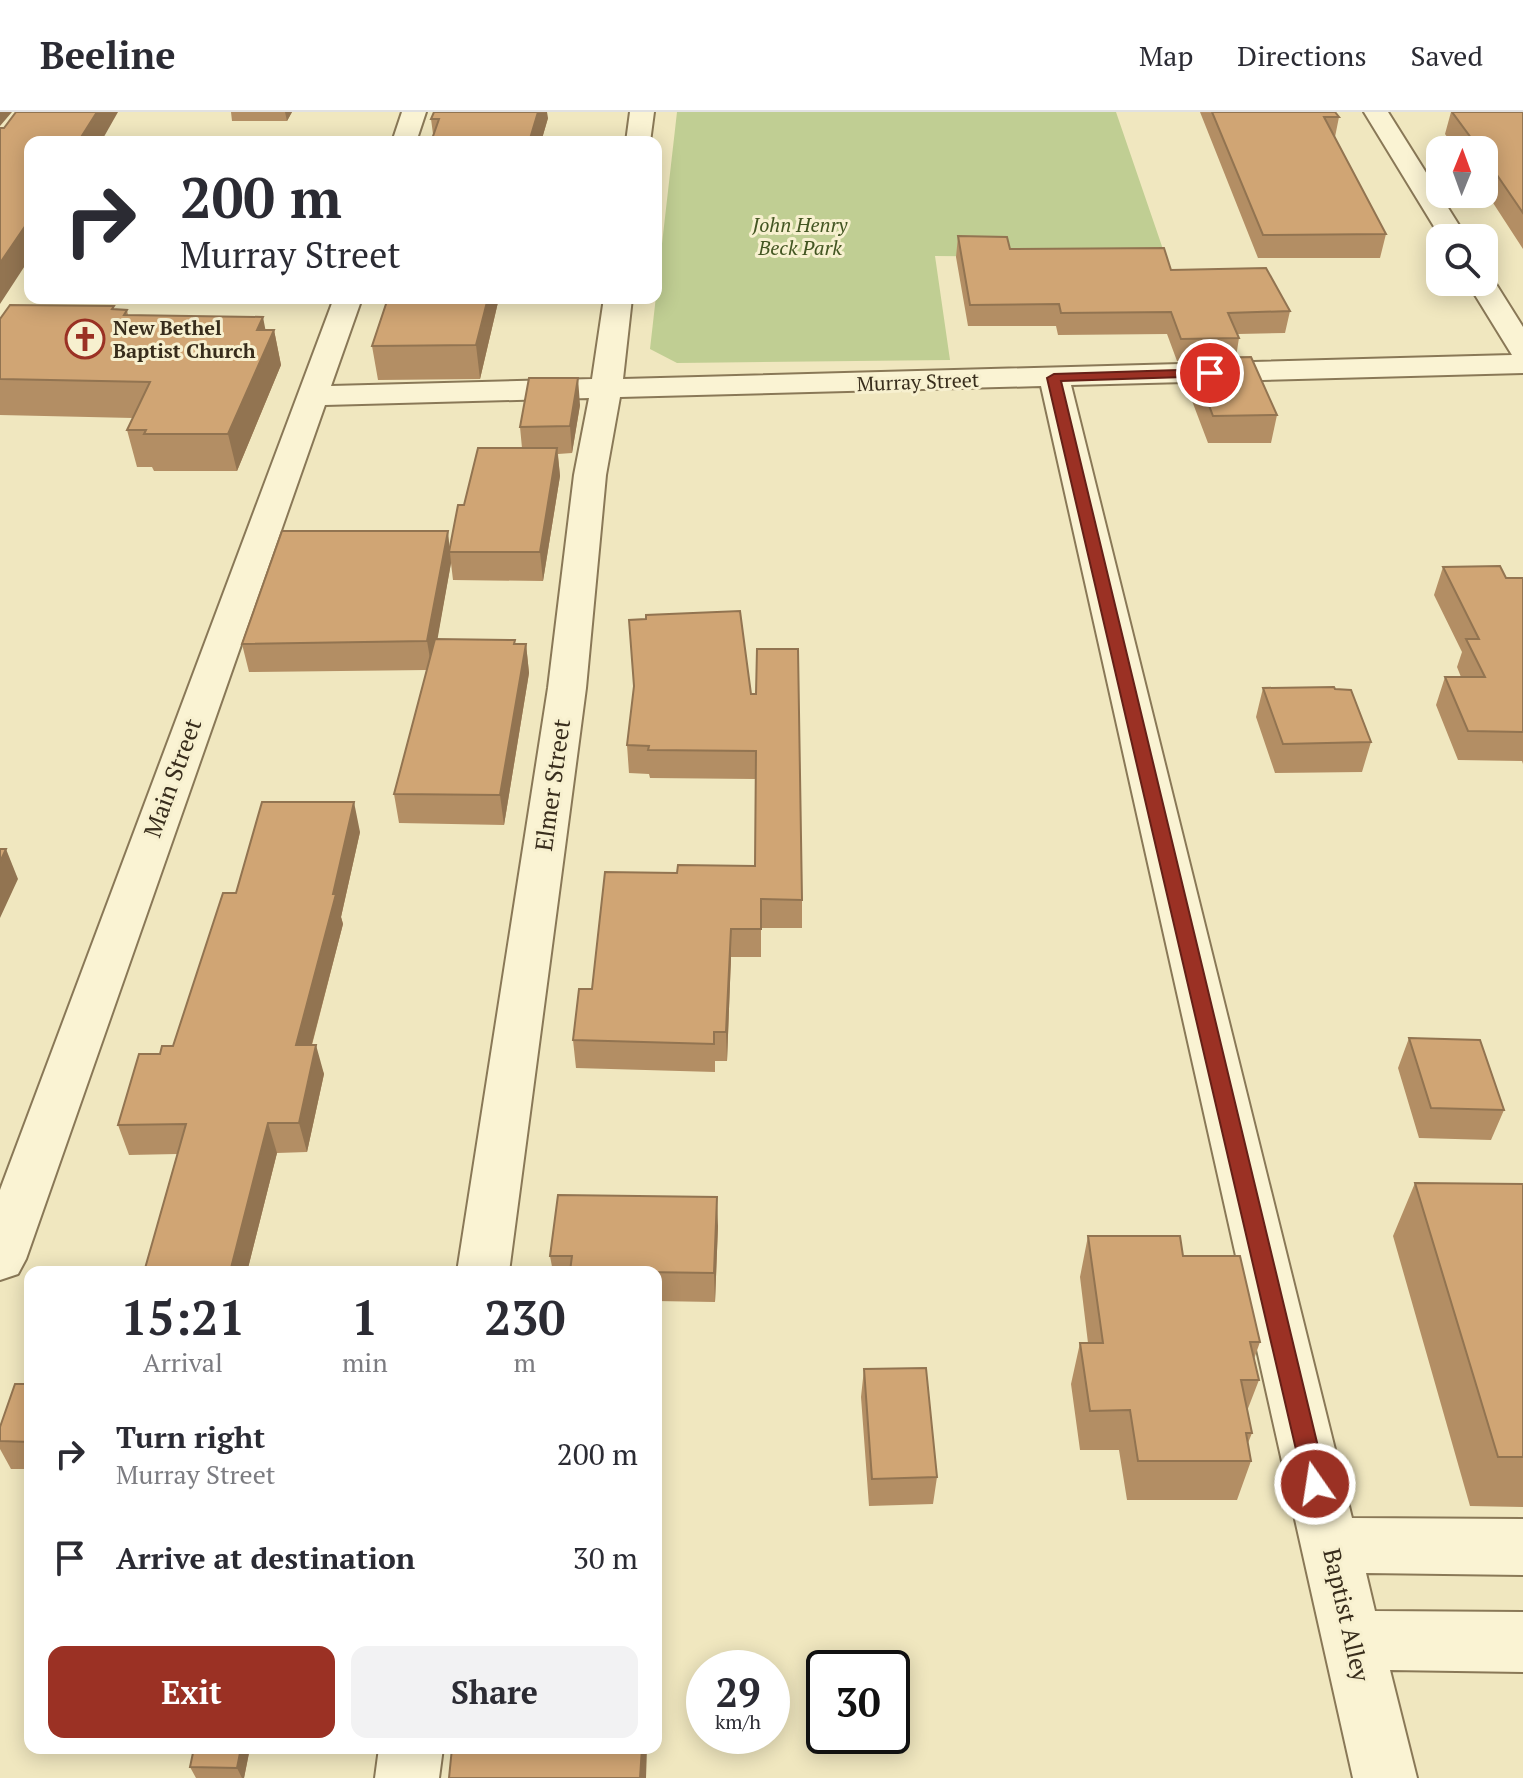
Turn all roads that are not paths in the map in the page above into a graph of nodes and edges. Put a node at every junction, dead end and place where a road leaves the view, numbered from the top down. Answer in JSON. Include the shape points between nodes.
{"nodes":[{"id":1,"x":414,"y":112,"type":"edge"},
{"id":2,"x":642,"y":112,"type":"edge"},
{"id":3,"x":1376,"y":112,"type":"edge"},
{"id":4,"x":406,"y":136,"type":"edge"},
{"id":5,"x":639,"y":136,"type":"edge"},
{"id":6,"x":1445,"y":224,"type":"edge"},
{"id":7,"x":1490,"y":296,"type":"edge"},
{"id":8,"x":346,"y":304,"type":"edge"},
{"id":9,"x":617,"y":304,"type":"edge"},
{"id":10,"x":1523,"y":350,"type":"edge"},
{"id":11,"x":1523,"y":364,"type":"edge"},
{"id":12,"x":1054,"y":378,"type":"junction"},
{"id":13,"x":606,"y":391,"type":"junction"},
{"id":14,"x":313,"y":396,"type":"junction"},
{"id":15,"x":0,"y":1259,"type":"edge"},
{"id":16,"x":484,"y":1266,"type":"edge"},
{"id":17,"x":1330,"y":1545,"type":"junction"},
{"id":18,"x":1523,"y":1547,"type":"edge"},
{"id":19,"x":1352,"y":1640,"type":"junction"},
{"id":20,"x":1523,"y":1642,"type":"edge"},
{"id":21,"x":410,"y":1754,"type":"edge"},
{"id":22,"x":407,"y":1778,"type":"edge"},
{"id":23,"x":1385,"y":1778,"type":"edge"}],
"edges":[{"from":1,"to":4,"type":"street"},
{"from":2,"to":5,"type":"street"},
{"from":3,"to":6,"type":"street"},
{"from":7,"to":10,"type":"street"},
{"from":8,"to":14,"type":"street","name":"Main Street"},
{"from":9,"to":13,"type":"street","name":"Elmer Street"},
{"from":11,"to":12,"type":"street","name":"Murray Street"},
{"from":12,"to":13,"type":"street","name":"Murray Street"},
{"from":12,"to":17,"type":"street","name":"Baptist Alley"},
{"from":13,"to":14,"type":"street","name":"Murray Street"},
{"from":13,"to":16,"type":"street","name":"Elmer Street","via":[[590,475],[567,688]]},
{"from":14,"to":15,"type":"street","name":"Main Street"},
{"from":17,"to":18,"type":"street"},
{"from":17,"to":19,"type":"street","name":"Baptist Alley"},
{"from":19,"to":20,"type":"street"},
{"from":19,"to":23,"type":"street","name":"Baptist Alley"},
{"from":21,"to":22,"type":"street"}]}
